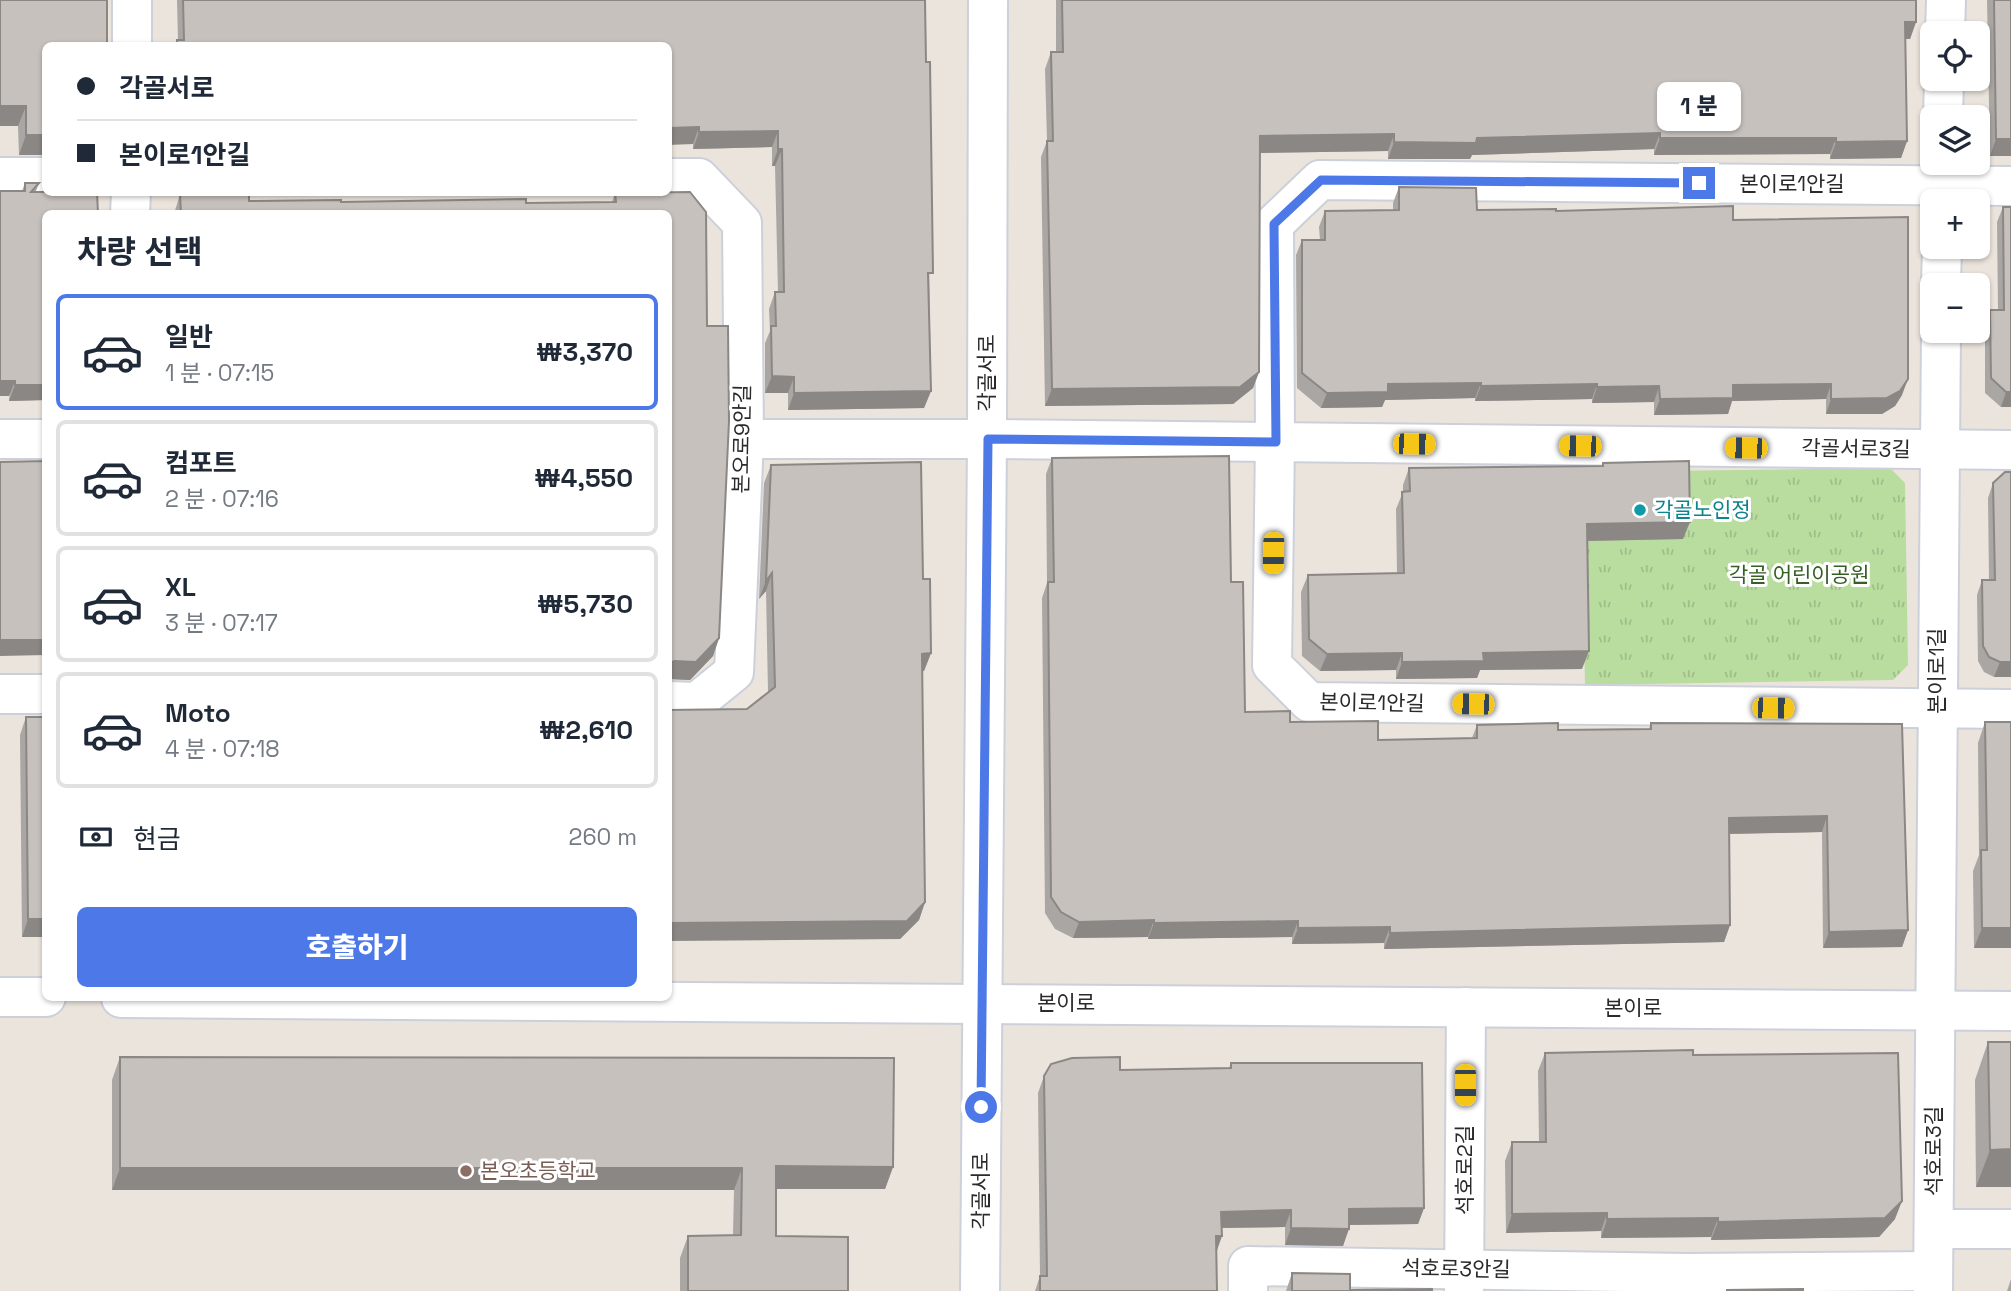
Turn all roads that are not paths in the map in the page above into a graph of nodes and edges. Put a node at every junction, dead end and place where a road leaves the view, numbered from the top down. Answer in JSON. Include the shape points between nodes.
{"nodes":[{"id":1,"x":132,"y":0,"type":"edge"},
{"id":2,"x":988,"y":0,"type":"edge"},
{"id":3,"x":1946,"y":0,"type":"edge"},
{"id":4,"x":1945,"y":21,"type":"edge"},
{"id":5,"x":132,"y":42,"type":"edge"},
{"id":6,"x":0,"y":177,"type":"edge"},
{"id":7,"x":42,"y":177,"type":"edge"},
{"id":8,"x":672,"y":178,"type":"edge"},
{"id":9,"x":1942,"y":183,"type":"edge"},
{"id":10,"x":2011,"y":186,"type":"edge"},
{"id":11,"x":1941,"y":343,"type":"edge"},
{"id":12,"x":0,"y":439,"type":"edge"},
{"id":13,"x":42,"y":439,"type":"edge"},
{"id":14,"x":744,"y":439,"type":"junction"},
{"id":15,"x":988,"y":439,"type":"junction"},
{"id":16,"x":1276,"y":442,"type":"junction"},
{"id":17,"x":1939,"y":450,"type":"junction"},
{"id":18,"x":2011,"y":450,"type":"edge"},
{"id":19,"x":0,"y":694,"type":"edge"},
{"id":20,"x":42,"y":694,"type":"edge"},
{"id":21,"x":672,"y":701,"type":"edge"},
{"id":22,"x":2011,"y":709,"type":"edge"},
{"id":23,"x":1937,"y":710,"type":"junction"},
{"id":24,"x":0,"y":997,"type":"edge"},
{"id":25,"x":42,"y":997,"type":"edge"},
{"id":26,"x":672,"y":1001,"type":"edge"},
{"id":27,"x":982,"y":1002,"type":"junction"},
{"id":28,"x":1466,"y":1007,"type":"junction"},
{"id":29,"x":1934,"y":1010,"type":"junction"},
{"id":30,"x":2011,"y":1011,"type":"edge"},
{"id":31,"x":1934,"y":1229,"type":"junction"},
{"id":32,"x":2011,"y":1229,"type":"edge"},
{"id":33,"x":1464,"y":1280,"type":"edge"},
{"id":34,"x":1933,"y":1281,"type":"edge"},
{"id":35,"x":1688,"y":1282,"type":"edge"},
{"id":36,"x":980,"y":1291,"type":"edge"},
{"id":37,"x":1248,"y":1291,"type":"edge"}],
"edges":[{"from":1,"to":5,"type":"street"},
{"from":2,"to":15,"type":"street","name":"각골서로"},
{"from":3,"to":4,"type":"street"},
{"from":6,"to":7,"type":"street"},
{"from":8,"to":14,"type":"street","name":"본오로9안길","via":[[699,178],[742,223]]},
{"from":9,"to":10,"type":"street","name":"본이로1안길"},
{"from":9,"to":16,"type":"street","name":"본이로1안길","via":[[1321,180],[1274,224]]},
{"from":11,"to":17,"type":"street","name":"본이로1길"},
{"from":12,"to":13,"type":"street"},
{"from":14,"to":15,"type":"street","name":"각골서로3길"},
{"from":14,"to":21,"type":"street","name":"본오로9안길","via":[[734,672],[697,702]]},
{"from":15,"to":16,"type":"street","name":"각골서로3길"},
{"from":15,"to":27,"type":"street","name":"각골서로"},
{"from":16,"to":17,"type":"street","name":"각골서로3길"},
{"from":16,"to":23,"type":"street","name":"본이로1안길","via":[[1272,665],[1309,702]]},
{"from":17,"to":18,"type":"street","name":"각골서로3길"},
{"from":17,"to":23,"type":"street","name":"본이로1길"},
{"from":19,"to":20,"type":"street"},
{"from":22,"to":23,"type":"street","name":"본이로1안길"},
{"from":23,"to":29,"type":"street","name":"본이로1길"},
{"from":24,"to":25,"type":"street"},
{"from":26,"to":27,"type":"street","name":"본이로"},
{"from":27,"to":28,"type":"street","name":"본이로"},
{"from":27,"to":36,"type":"street","name":"각골서로"},
{"from":28,"to":29,"type":"street","name":"본이로"},
{"from":28,"to":33,"type":"street","name":"석호로2길"},
{"from":29,"to":30,"type":"street","name":"본이로"},
{"from":29,"to":31,"type":"street","name":"석호로3길"},
{"from":31,"to":32,"type":"street"},
{"from":31,"to":34,"type":"street","name":"석호로3길"},
{"from":33,"to":35,"type":"street","name":"석호로3안길"},
{"from":33,"to":37,"type":"street","name":"석호로3안길","via":[[1248,1266]]},
{"from":34,"to":35,"type":"street","name":"석호로3안길"}]}
